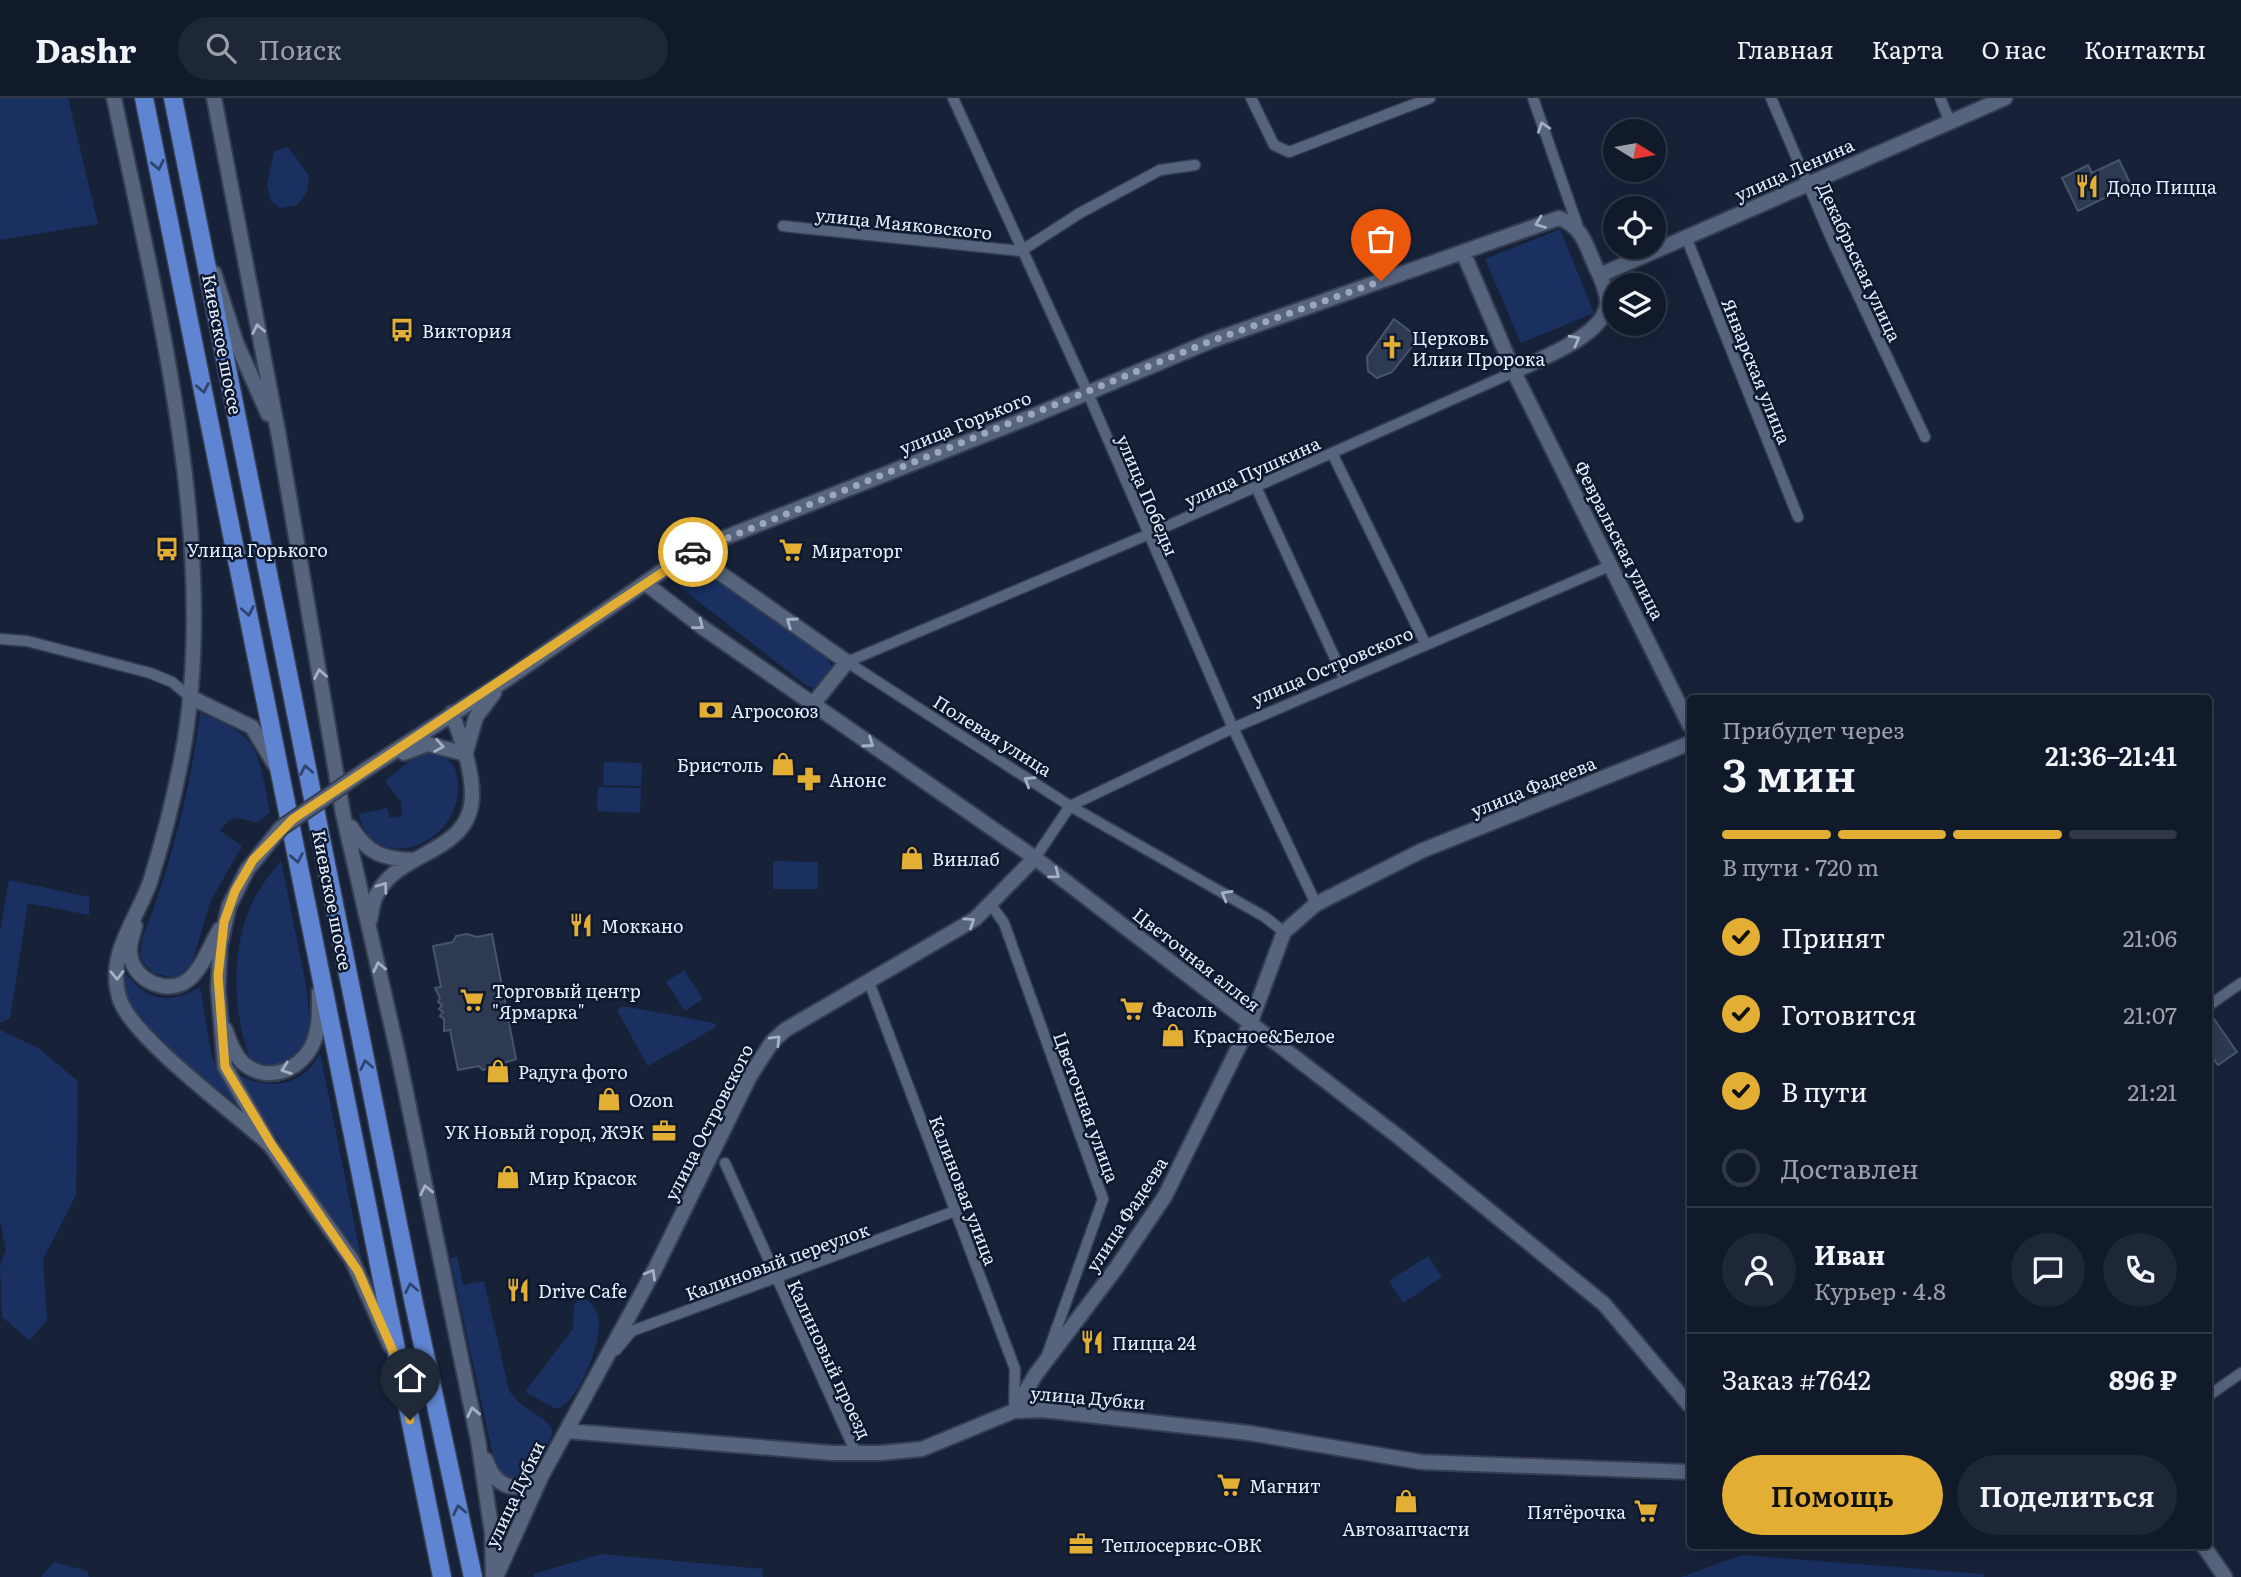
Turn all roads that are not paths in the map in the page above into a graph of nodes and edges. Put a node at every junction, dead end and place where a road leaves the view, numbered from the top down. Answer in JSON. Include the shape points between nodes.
{"nodes":[{"id":1,"x":114,"y":98,"type":"edge"},
{"id":2,"x":144,"y":98,"type":"edge"},
{"id":3,"x":173,"y":98,"type":"edge"},
{"id":4,"x":214,"y":98,"type":"edge"},
{"id":5,"x":953,"y":98,"type":"edge"},
{"id":6,"x":1251,"y":98,"type":"edge"},
{"id":7,"x":1430,"y":98,"type":"edge"},
{"id":8,"x":1533,"y":98,"type":"edge"},
{"id":9,"x":1771,"y":98,"type":"edge"},
{"id":10,"x":1940,"y":98,"type":"edge"},
{"id":11,"x":2005,"y":98,"type":"edge"},
{"id":12,"x":1950,"y":122,"type":"junction"},
{"id":13,"x":1195,"y":165,"type":"dead end"},
{"id":14,"x":1806,"y":184,"type":"junction"},
{"id":15,"x":783,"y":226,"type":"dead end"},
{"id":16,"x":1578,"y":227,"type":"junction"},
{"id":17,"x":1686,"y":237,"type":"junction"},
{"id":18,"x":203,"y":241,"type":"junction"},
{"id":19,"x":1021,"y":251,"type":"junction"},
{"id":20,"x":1464,"y":252,"type":"junction"},
{"id":21,"x":1600,"y":275,"type":"junction"},
{"id":22,"x":1514,"y":372,"type":"junction"},
{"id":23,"x":1087,"y":391,"type":"junction"},
{"id":24,"x":279,"y":437,"type":"junction"},
{"id":25,"x":1925,"y":437,"type":"dead end"},
{"id":26,"x":1332,"y":453,"type":"junction"},
{"id":27,"x":1256,"y":487,"type":"junction"},
{"id":28,"x":1798,"y":517,"type":"dead end"},
{"id":29,"x":1147,"y":535,"type":"junction"},
{"id":30,"x":700,"y":548,"type":"junction"},
{"id":31,"x":1612,"y":565,"type":"junction"},
{"id":32,"x":645,"y":583,"type":"junction"},
{"id":33,"x":0,"y":639,"type":"edge"},
{"id":34,"x":1426,"y":645,"type":"junction"},
{"id":35,"x":847,"y":662,"type":"junction"},
{"id":36,"x":507,"y":679,"type":"junction"},
{"id":37,"x":1345,"y":680,"type":"junction"},
{"id":38,"x":190,"y":697,"type":"junction"},
{"id":39,"x":813,"y":704,"type":"junction"},
{"id":40,"x":452,"y":713,"type":"junction"},
{"id":41,"x":1687,"y":720,"type":"edge"},
{"id":42,"x":1233,"y":729,"type":"junction"},
{"id":43,"x":1687,"y":744,"type":"edge"},
{"id":44,"x":466,"y":754,"type":"junction"},
{"id":45,"x":367,"y":769,"type":"junction"},
{"id":46,"x":281,"y":778,"type":"junction"},
{"id":47,"x":1070,"y":807,"type":"junction"},
{"id":48,"x":343,"y":814,"type":"junction"},
{"id":49,"x":1035,"y":858,"type":"junction"},
{"id":50,"x":414,"y":860,"type":"junction"},
{"id":51,"x":1316,"y":904,"type":"junction"},
{"id":52,"x":991,"y":905,"type":"junction"},
{"id":53,"x":138,"y":911,"type":"junction"},
{"id":54,"x":224,"y":922,"type":"junction"},
{"id":55,"x":370,"y":925,"type":"junction"},
{"id":56,"x":1284,"y":932,"type":"junction"},
{"id":57,"x":317,"y":966,"type":"junction"},
{"id":58,"x":869,"y":982,"type":"junction"},
{"id":59,"x":2241,"y":984,"type":"edge"},
{"id":60,"x":2212,"y":1003,"type":"edge"},
{"id":61,"x":220,"y":1014,"type":"junction"},
{"id":62,"x":1250,"y":1024,"type":"junction"},
{"id":63,"x":271,"y":1144,"type":"junction"},
{"id":64,"x":725,"y":1163,"type":"dead end"},
{"id":65,"x":956,"y":1211,"type":"junction"},
{"id":66,"x":775,"y":1280,"type":"junction"},
{"id":67,"x":616,"y":1350,"type":"dead end"},
{"id":68,"x":1046,"y":1362,"type":"junction"},
{"id":69,"x":400,"y":1367,"type":"junction"},
{"id":70,"x":2241,"y":1373,"type":"edge"},
{"id":71,"x":2212,"y":1393,"type":"edge"},
{"id":72,"x":1687,"y":1402,"type":"edge"},
{"id":73,"x":1014,"y":1411,"type":"junction"},
{"id":74,"x":566,"y":1431,"type":"junction"},
{"id":75,"x":478,"y":1440,"type":"junction"},
{"id":76,"x":856,"y":1453,"type":"junction"},
{"id":77,"x":1687,"y":1472,"type":"edge"},
{"id":78,"x":541,"y":1477,"type":"junction"},
{"id":79,"x":2206,"y":1549,"type":"edge"},
{"id":80,"x":442,"y":1577,"type":"edge"},
{"id":81,"x":473,"y":1577,"type":"edge"},
{"id":82,"x":494,"y":1577,"type":"edge"},
{"id":83,"x":2225,"y":1577,"type":"edge"}],
"edges":[{"from":1,"to":38,"type":"main road","via":[[177,430],[194,613]]},
{"from":2,"to":46,"type":"highway","name":"Киевское шоссе","one_way":true},
{"from":3,"to":18,"type":"highway","name":"Киевское шоссе"},
{"from":24,"to":4,"type":"main road","one_way":true},
{"from":5,"to":19,"type":"street","name":"улица Победы"},
{"from":6,"to":7,"type":"street","via":[[1274,145],[1289,152]]},
{"from":16,"to":8,"type":"street","one_way":true},
{"from":9,"to":14,"type":"street","name":"Декабрьская улица"},
{"from":10,"to":12,"type":"street"},
{"from":11,"to":12,"type":"main road","name":"улица Ленина"},
{"from":12,"to":14,"type":"main road","name":"улица Ленина"},
{"from":13,"to":19,"type":"street","via":[[1160,170]]},
{"from":14,"to":17,"type":"main road","name":"улица Ленина"},
{"from":14,"to":25,"type":"street","name":"Декабрьская улица"},
{"from":15,"to":19,"type":"street","name":"улица Маяковского"},
{"from":16,"to":20,"type":"main road","name":"улица Горького","one_way":true,"via":[[1551,218]]},
{"from":16,"to":21,"type":"main road"},
{"from":17,"to":21,"type":"main road","name":"улица Ленина"},
{"from":17,"to":28,"type":"street","name":"Январская улица"},
{"from":18,"to":24,"type":"main road","via":[[236,342]]},
{"from":81,"to":18,"type":"highway","name":"Киевское шоссе","one_way":true,"via":[[413,1300]]},
{"from":19,"to":23,"type":"street","name":"улица Победы"},
{"from":20,"to":22,"type":"main road","name":"Февральская улица"},
{"from":20,"to":23,"type":"main road","name":"улица Горького","via":[[1211,341]]},
{"from":22,"to":21,"type":"main road","one_way":true,"via":[[1594,330],[1608,301]]},
{"from":22,"to":26,"type":"street","name":"улица Пушкина"},
{"from":22,"to":31,"type":"main road","name":"Февральская улица"},
{"from":23,"to":29,"type":"street","name":"улица Победы"},
{"from":23,"to":30,"type":"main road","name":"улица Горького"},
{"from":48,"to":24,"type":"main road","one_way":true},
{"from":26,"to":27,"type":"street","name":"улица Пушкина"},
{"from":26,"to":34,"type":"street"},
{"from":27,"to":29,"type":"street","name":"улица Пушкина"},
{"from":27,"to":37,"type":"street"},
{"from":29,"to":35,"type":"street","name":"улица Пушкина"},
{"from":29,"to":42,"type":"street","name":"улица Победы"},
{"from":30,"to":32,"type":"main road","name":"улица Горького"},
{"from":35,"to":30,"type":"main road","name":"Полевая улица","one_way":true,"via":[[717,571]]},
{"from":31,"to":34,"type":"street","name":"улица Островского"},
{"from":31,"to":41,"type":"main road","name":"Февральская улица"},
{"from":32,"to":36,"type":"main road","name":"улица Горького"},
{"from":32,"to":39,"type":"main road","name":"Цветочная аллея","one_way":true},
{"from":33,"to":38,"type":"street","via":[[27,641],[150,673],[172,682]]},
{"from":34,"to":37,"type":"street","name":"улица Островского"},
{"from":35,"to":39,"type":"main road"},
{"from":47,"to":35,"type":"street","name":"Полевая улица","one_way":true},
{"from":36,"to":40,"type":"main road"},
{"from":36,"to":44,"type":"main road","via":[[475,717]]},
{"from":37,"to":42,"type":"street","name":"улица Островского"},
{"from":38,"to":46,"type":"main road","via":[[252,727]]},
{"from":38,"to":53,"type":"main road","via":[[170,808]]},
{"from":39,"to":49,"type":"main road","name":"Цветочная аллея","one_way":true},
{"from":40,"to":44,"type":"main road"},
{"from":40,"to":45,"type":"main road"},
{"from":42,"to":47,"type":"street","name":"улица Островского"},
{"from":42,"to":51,"type":"street","name":"улица Победы"},
{"from":43,"to":51,"type":"main road","name":"улица Фадеева","via":[[1421,851]]},
{"from":45,"to":44,"type":"main road","one_way":true,"via":[[428,744]]},
{"from":44,"to":50,"type":"main road","via":[[472,791],[465,823],[445,844]]},
{"from":45,"to":54,"type":"main road","bridge":true,"via":[[281,828],[247,870]]},
{"from":46,"to":57,"type":"highway","name":"Киевское шоссе","one_way":true},
{"from":47,"to":49,"type":"street"},
{"from":56,"to":47,"type":"street","name":"Полевая улица","one_way":true},
{"from":48,"to":50,"type":"main road","via":[[371,852]]},
{"from":48,"to":55,"type":"main road"},
{"from":49,"to":52,"type":"main road","name":"улица Островского"},
{"from":49,"to":62,"type":"main road","name":"Цветочная аллея","one_way":true},
{"from":55,"to":50,"type":"main road","one_way":true,"via":[[381,887]]},
{"from":51,"to":56,"type":"main road","name":"улица Фадеева"},
{"from":58,"to":52,"type":"main road","name":"улица Островского","one_way":true,"via":[[952,934]]},
{"from":52,"to":68,"type":"street","name":"Цветочная улица","via":[[1004,923],[1103,1199]]},
{"from":53,"to":54,"type":"main road","via":[[132,961],[145,979],[163,987],[177,986],[194,974]]},
{"from":53,"to":63,"type":"main road","one_way":true,"via":[[120,946],[116,967],[120,999],[128,1016],[141,1033]]},
{"from":54,"to":61,"type":"main road","via":[[218,965]]},
{"from":75,"to":55,"type":"main road","one_way":true},
{"from":56,"to":62,"type":"main road","name":"улица Фадеева"},
{"from":57,"to":61,"type":"main road","one_way":true,"via":[[317,1028],[306,1055],[290,1069],[265,1073],[243,1062]]},
{"from":57,"to":69,"type":"highway","name":"Киевское шоссе"},
{"from":58,"to":65,"type":"street","name":"Калиновая улица"},
{"from":74,"to":58,"type":"main road","name":"улица Островского","one_way":true,"via":[[668,1244],[750,1076],[772,1042]]},
{"from":59,"to":60,"type":"street"},
{"from":61,"to":63,"type":"main road","via":[[225,1067]]},
{"from":62,"to":68,"type":"main road","name":"улица Фадеева","via":[[1165,1196]]},
{"from":62,"to":72,"type":"main road","name":"Цветочная аллея","via":[[1604,1304]]},
{"from":63,"to":69,"type":"main road","via":[[352,1260]]},
{"from":64,"to":66,"type":"street","name":"Калиновый проезд"},
{"from":65,"to":66,"type":"street","name":"Калиновый переулок"},
{"from":65,"to":73,"type":"street","name":"Калиновая улица","via":[[1015,1369]]},
{"from":66,"to":67,"type":"street","name":"Калиновый переулок","via":[[632,1331]]},
{"from":66,"to":76,"type":"street","name":"Калиновый проезд"},
{"from":68,"to":73,"type":"main road","name":"улица Фадеева"},
{"from":69,"to":80,"type":"highway","name":"Киевское шоссе"},
{"from":70,"to":71,"type":"street"},
{"from":73,"to":76,"type":"main road","name":"улица Дубки","via":[[922,1449]]},
{"from":73,"to":77,"type":"main road","name":"улица Дубки","via":[[1042,1410],[1249,1433],[1421,1462]]},
{"from":74,"to":76,"type":"main road","name":"улица Дубки"},
{"from":74,"to":78,"type":"main road","name":"улица Дубки"},
{"from":75,"to":78,"type":"main road","via":[[492,1475],[503,1486],[524,1487]]},
{"from":75,"to":82,"type":"main road"},
{"from":78,"to":82,"type":"main road","name":"улица Дубки"},
{"from":79,"to":83,"type":"main road"}]}
